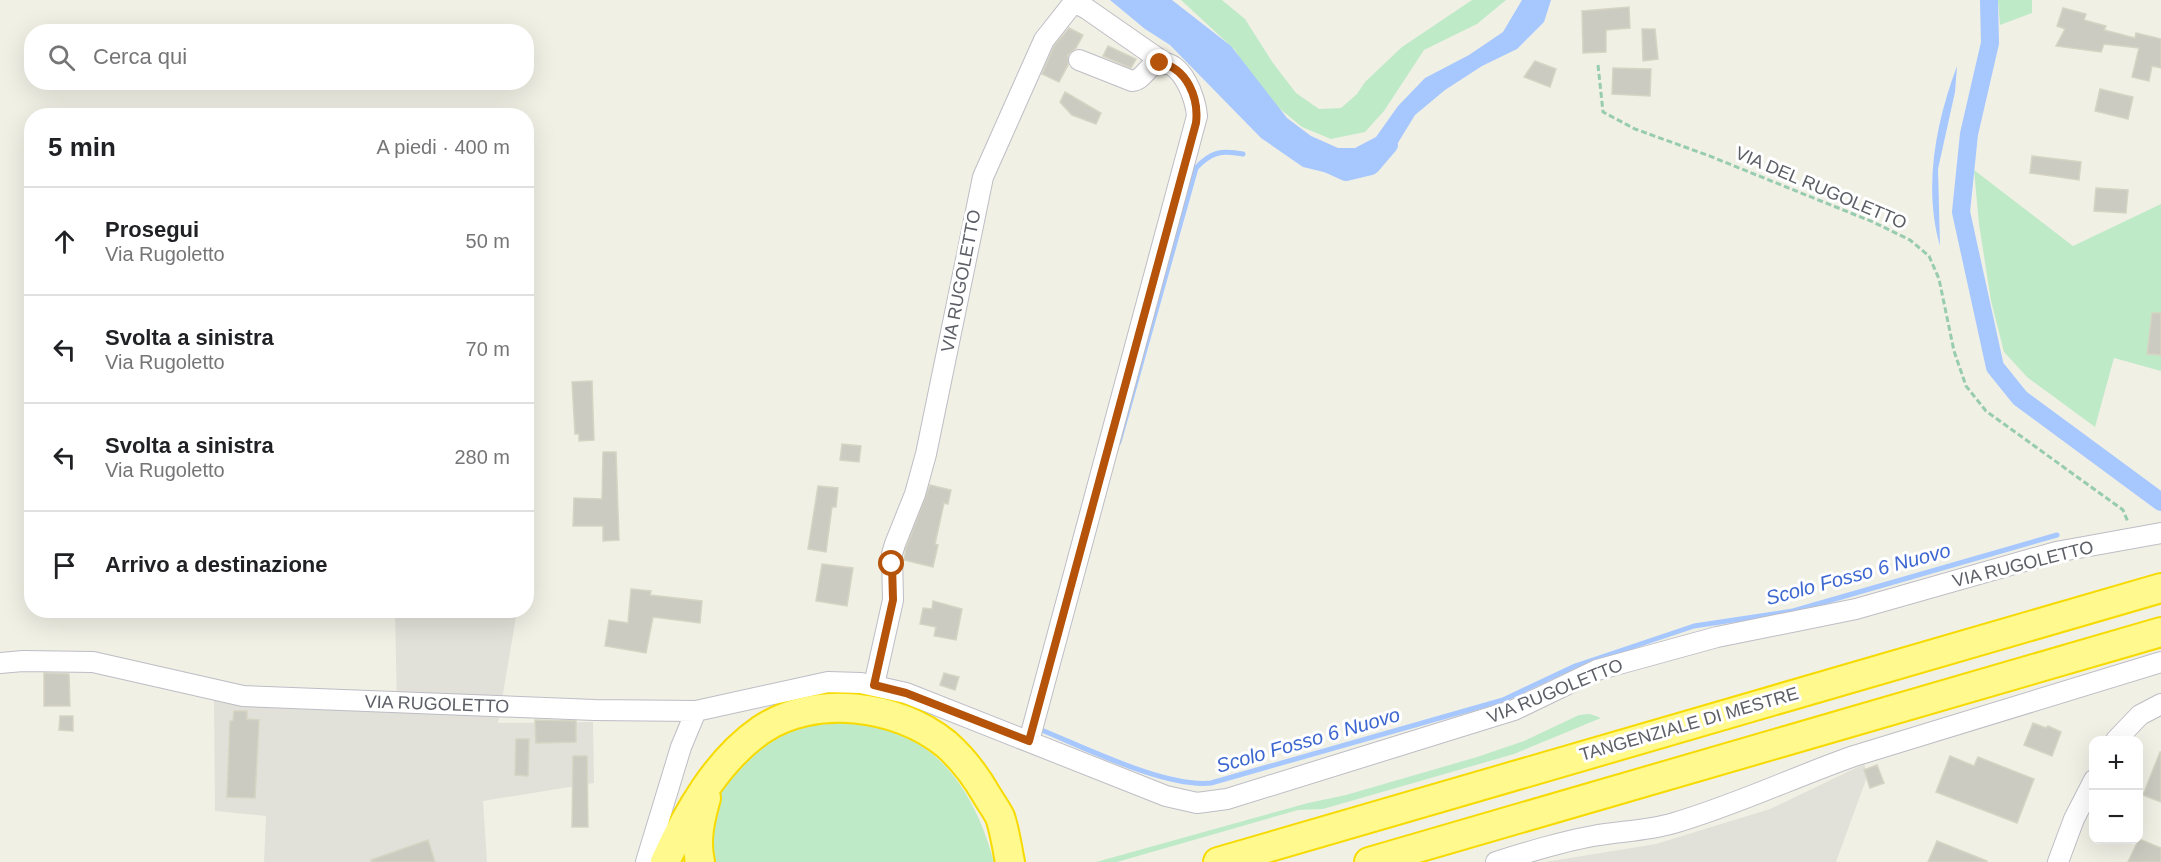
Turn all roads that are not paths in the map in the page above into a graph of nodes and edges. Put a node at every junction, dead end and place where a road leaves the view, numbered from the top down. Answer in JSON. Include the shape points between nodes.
{"nodes":[{"id":1,"x":1079,"y":60,"type":"dead end"},
{"id":2,"x":1166,"y":64,"type":"junction"},
{"id":3,"x":2161,"y":533,"type":"edge"},
{"id":4,"x":2161,"y":588,"type":"edge"},
{"id":5,"x":2161,"y":632,"type":"edge"},
{"id":6,"x":2161,"y":662,"type":"edge"},
{"id":7,"x":0,"y":663,"type":"edge"},
{"id":8,"x":874,"y":685,"type":"junction"},
{"id":9,"x":2161,"y":704,"type":"edge"},
{"id":10,"x":696,"y":711,"type":"junction"},
{"id":11,"x":2119,"y":736,"type":"edge"},
{"id":12,"x":1029,"y":741,"type":"junction"},
{"id":13,"x":711,"y":782,"type":"junction"},
{"id":14,"x":2089,"y":790,"type":"edge"},
{"id":15,"x":1469,"y":833,"type":"junction"},
{"id":16,"x":646,"y":862,"type":"edge"},
{"id":17,"x":665,"y":862,"type":"edge"},
{"id":18,"x":700,"y":862,"type":"edge"},
{"id":19,"x":1010,"y":862,"type":"edge"},
{"id":20,"x":1218,"y":862,"type":"edge"},
{"id":21,"x":1369,"y":862,"type":"edge"},
{"id":22,"x":1425,"y":862,"type":"edge"},
{"id":23,"x":1496,"y":862,"type":"edge"},
{"id":24,"x":2058,"y":862,"type":"edge"}],
"edges":[{"from":1,"to":2,"type":"street","via":[[1132,81],[1155,64]]},
{"from":2,"to":8,"type":"street","name":"VIA RUGOLETTO","via":[[1074,2],[1044,40],[983,177],[926,454],[892,554],[893,600]]},
{"from":2,"to":12,"type":"street","name":"VIA RUGOLETTO","via":[[1190,87],[1196,102],[1196,123]]},
{"from":3,"to":12,"type":"street","name":"VIA RUGOLETTO","via":[[2056,552],[1856,609],[1717,636],[1597,670],[1514,710],[1227,799],[1197,803],[1166,796]]},
{"from":4,"to":20,"type":"highway","name":"TANGENZIALE DI MESTRE"},
{"from":5,"to":15,"type":"highway"},
{"from":6,"to":23,"type":"street","via":[[1854,756],[1674,823],[1566,842]]},
{"from":7,"to":10,"type":"street","name":"VIA RUGOLETTO","via":[[93,662],[243,696]]},
{"from":8,"to":10,"type":"street","name":"VIA RUGOLETTO","via":[[828,682]]},
{"from":8,"to":12,"type":"street","name":"VIA RUGOLETTO","via":[[906,693]]},
{"from":9,"to":11,"type":"street","via":[[2140,715]]},
{"from":10,"to":16,"type":"street"},
{"from":13,"to":17,"type":"highway","via":[[683,822]]},
{"from":13,"to":18,"type":"highway","via":[[699,823]]},
{"from":13,"to":19,"type":"highway","via":[[731,757],[762,730],[797,714],[831,708],[894,715],[945,743],[966,764],[999,817]]},
{"from":14,"to":24,"type":"street"},
{"from":15,"to":21,"type":"highway"},
{"from":15,"to":22,"type":"highway"}]}
